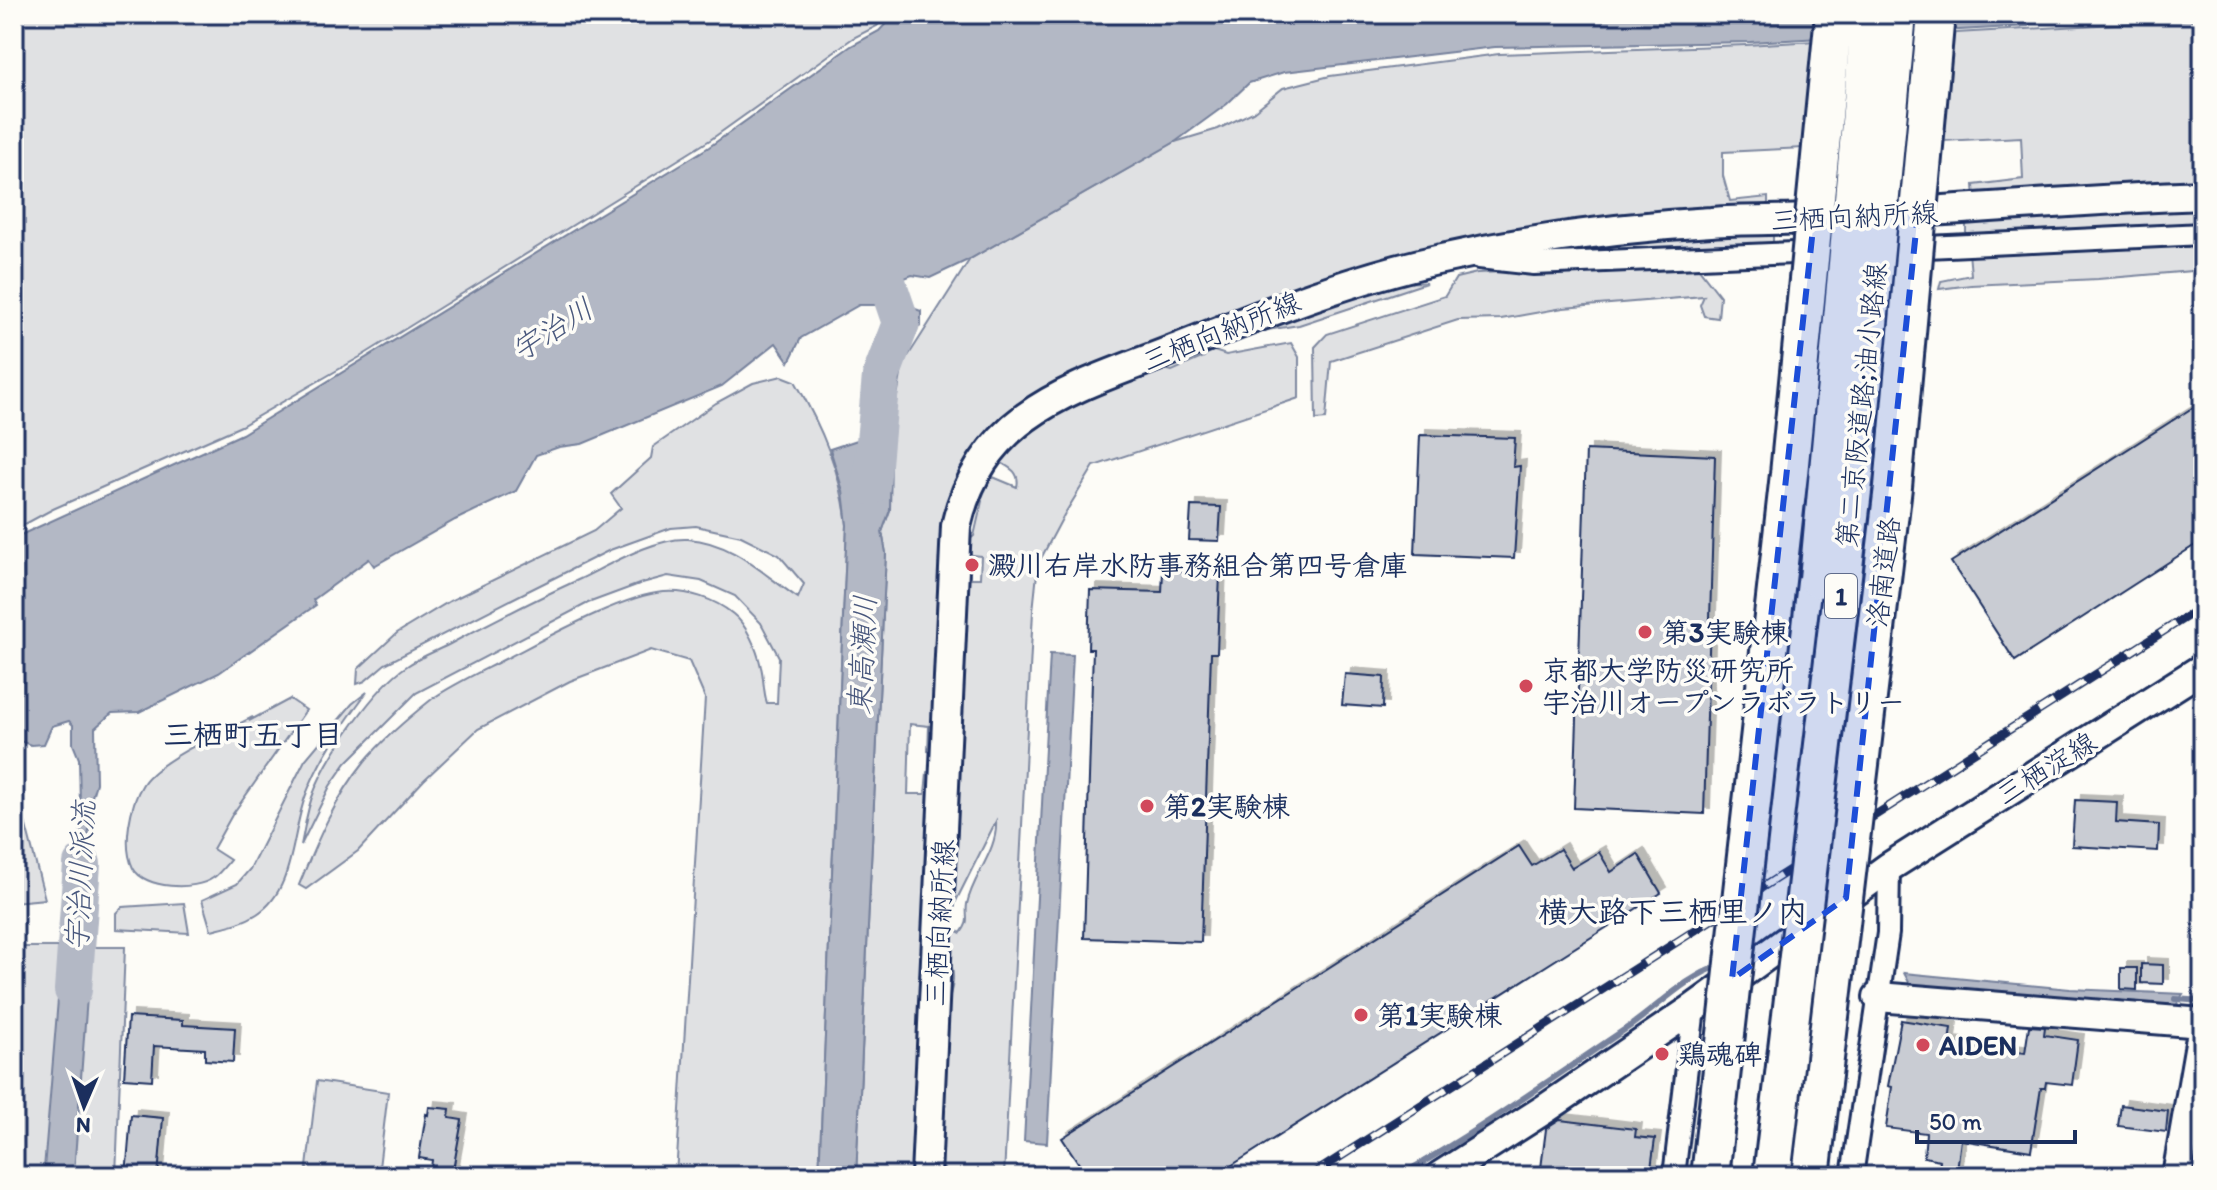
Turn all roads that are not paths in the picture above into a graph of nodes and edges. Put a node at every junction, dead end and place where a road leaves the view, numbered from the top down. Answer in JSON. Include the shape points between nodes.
{"nodes":[{"id":1,"x":1834,"y":14,"type":"edge"},
{"id":2,"x":1870,"y":14,"type":"edge"},
{"id":3,"x":1898,"y":14,"type":"edge"},
{"id":4,"x":1936,"y":14,"type":"edge"},
{"id":5,"x":2203,"y":195,"type":"edge"},
{"id":6,"x":2203,"y":234,"type":"edge"},
{"id":7,"x":1459,"y":255,"type":"junction"},
{"id":8,"x":2203,"y":668,"type":"edge"},
{"id":9,"x":1889,"y":867,"type":"junction"},
{"id":10,"x":1878,"y":997,"type":"junction"},
{"id":11,"x":1694,"y":1008,"type":"junction"},
{"id":12,"x":2203,"y":1025,"type":"edge"},
{"id":13,"x":926,"y":1176,"type":"edge"},
{"id":14,"x":1440,"y":1176,"type":"edge"},
{"id":15,"x":1674,"y":1176,"type":"edge"},
{"id":16,"x":1710,"y":1176,"type":"edge"},
{"id":17,"x":1746,"y":1176,"type":"edge"},
{"id":18,"x":1772,"y":1176,"type":"edge"},
{"id":19,"x":1811,"y":1176,"type":"edge"},
{"id":20,"x":1852,"y":1176,"type":"edge"},
{"id":21,"x":2177,"y":1176,"type":"edge"}],
"edges":[{"from":1,"to":16,"type":"highway","bridge":true},
{"from":2,"to":17,"type":"highway","name":"第二京阪道路;油小路線","number":"1","bridge":true,"via":[[1792,821]]},
{"from":3,"to":18,"type":"highway","name":"第二京阪道路;油小路線","number":"1","bridge":true,"via":[[1855,474]]},
{"from":4,"to":19,"type":"highway","name":"洛南道路","number":"1","bridge":true,"via":[[1893,487]]},
{"from":5,"to":7,"type":"main road","name":"三栖向納所線","via":[[1711,222],[1548,238]]},
{"from":6,"to":7,"type":"street","via":[[1534,264]]},
{"from":7,"to":13,"type":"main road","name":"三栖向納所線","via":[[1307,296],[1101,379],[1022,418],[974,474],[954,546]]},
{"from":8,"to":9,"type":"main road","name":"三栖淀線"},
{"from":9,"to":10,"type":"street","via":[[1888,933]]},
{"from":9,"to":11,"type":"main road","name":"三栖淀線"},
{"from":10,"to":12,"type":"main road"},
{"from":10,"to":20,"type":"street"},
{"from":11,"to":14,"type":"main road","name":"三栖淀線"},
{"from":11,"to":15,"type":"street"},
{"from":12,"to":21,"type":"main road"}]}
